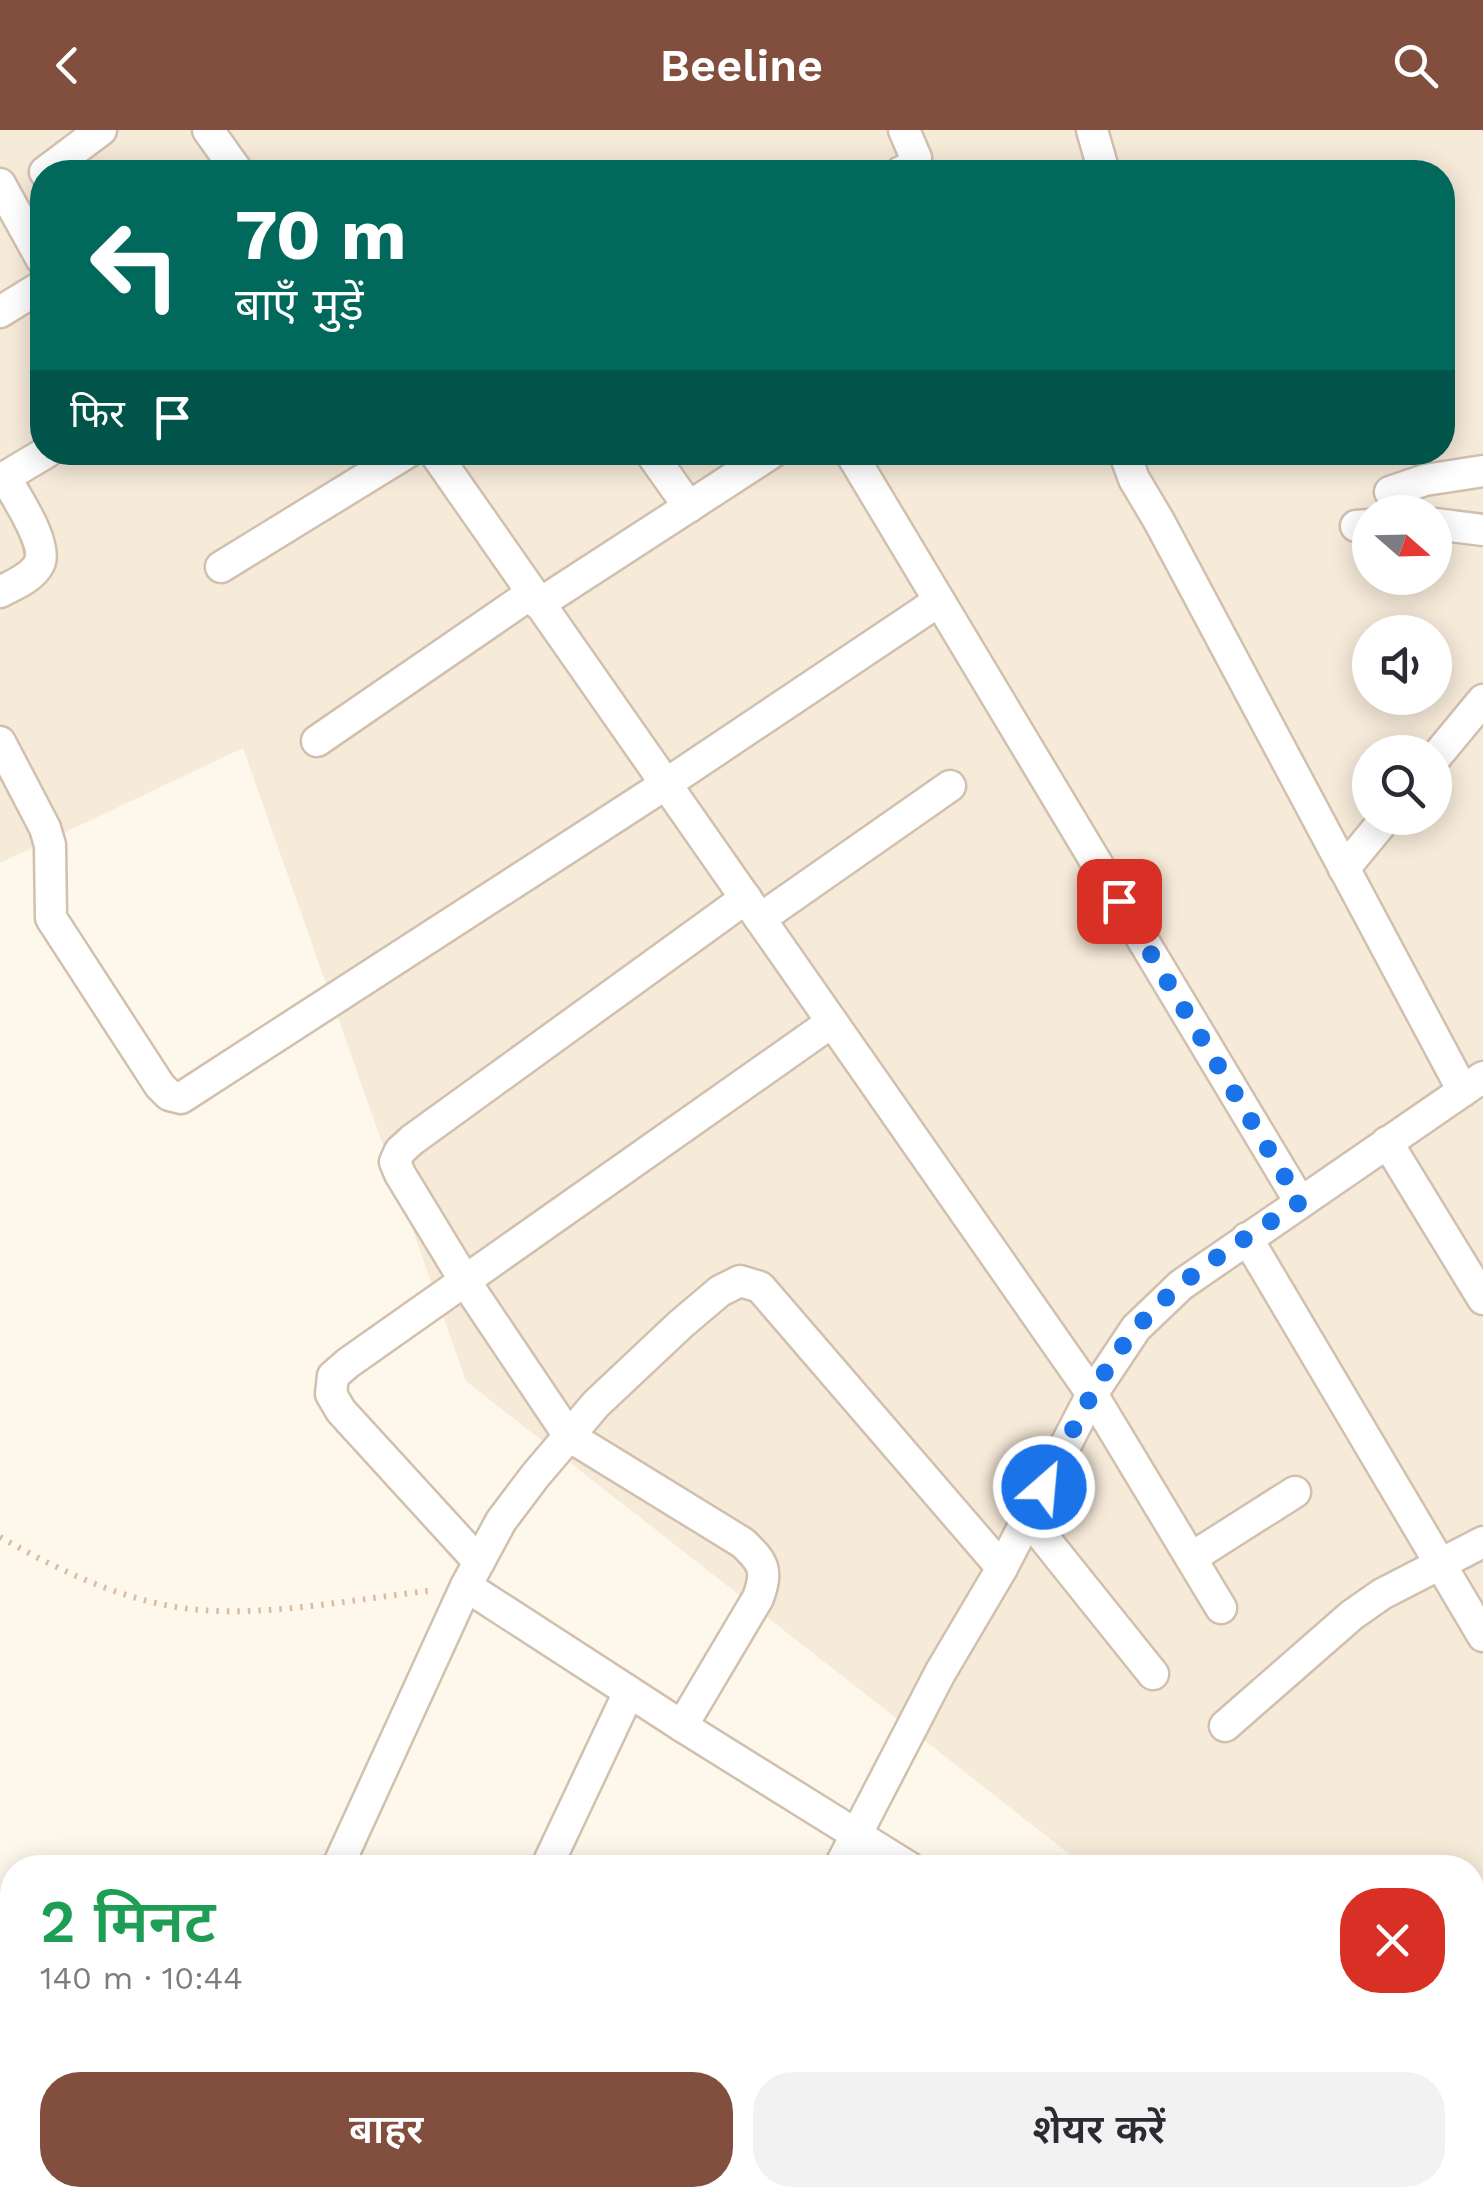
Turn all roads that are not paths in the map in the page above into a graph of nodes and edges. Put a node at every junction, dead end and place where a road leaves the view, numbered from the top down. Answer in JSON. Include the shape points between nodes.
{"nodes":[{"id":1,"x":101,"y":130,"type":"edge"},
{"id":2,"x":208,"y":130,"type":"edge"},
{"id":3,"x":904,"y":130,"type":"edge"},
{"id":4,"x":1092,"y":130,"type":"edge"},
{"id":5,"x":62,"y":160,"type":"edge"},
{"id":6,"x":229,"y":160,"type":"edge"},
{"id":7,"x":915,"y":160,"type":"edge"},
{"id":8,"x":1101,"y":160,"type":"edge"},
{"id":9,"x":30,"y":180,"type":"edge"},
{"id":10,"x":5,"y":192,"type":"edge"},
{"id":11,"x":30,"y":238,"type":"edge"},
{"id":12,"x":30,"y":293,"type":"edge"},
{"id":13,"x":0,"y":312,"type":"edge"},
{"id":14,"x":30,"y":462,"type":"edge"},
{"id":15,"x":387,"y":465,"type":"edge"},
{"id":16,"x":443,"y":465,"type":"edge"},
{"id":17,"x":660,"y":465,"type":"edge"},
{"id":18,"x":752,"y":465,"type":"edge"},
{"id":19,"x":858,"y":465,"type":"edge"},
{"id":20,"x":1129,"y":465,"type":"edge"},
{"id":21,"x":1483,"y":472,"type":"edge"},
{"id":22,"x":2,"y":478,"type":"edge"},
{"id":23,"x":1390,"y":492,"type":"dead end"},
{"id":24,"x":690,"y":506,"type":"junction"},
{"id":25,"x":1452,"y":526,"type":"edge"},
{"id":26,"x":1483,"y":530,"type":"edge"},
{"id":27,"x":221,"y":566,"type":"dead end"},
{"id":28,"x":0,"y":592,"type":"edge"},
{"id":29,"x":536,"y":598,"type":"junction"},
{"id":30,"x":939,"y":601,"type":"junction"},
{"id":31,"x":1483,"y":700,"type":"edge"},
{"id":32,"x":1452,"y":737,"type":"edge"},
{"id":33,"x":316,"y":741,"type":"dead end"},
{"id":34,"x":0,"y":742,"type":"edge"},
{"id":35,"x":666,"y":784,"type":"junction"},
{"id":36,"x":950,"y":786,"type":"dead end"},
{"id":37,"x":1372,"y":835,"type":"edge"},
{"id":38,"x":1344,"y":869,"type":"junction"},
{"id":39,"x":753,"y":909,"type":"junction"},
{"id":40,"x":832,"y":1022,"type":"junction"},
{"id":41,"x":1473,"y":1084,"type":"edge"},
{"id":42,"x":1387,"y":1142,"type":"junction"},
{"id":43,"x":1300,"y":1202,"type":"junction"},
{"id":44,"x":1248,"y":1238,"type":"junction"},
{"id":45,"x":465,"y":1280,"type":"junction"},
{"id":46,"x":1483,"y":1299,"type":"edge"},
{"id":47,"x":1092,"y":1394,"type":"junction"},
{"id":48,"x":568,"y":1436,"type":"junction"},
{"id":49,"x":1294,"y":1492,"type":"dead end"},
{"id":50,"x":1028,"y":1518,"type":"junction"},
{"id":51,"x":1483,"y":1542,"type":"edge"},
{"id":52,"x":1191,"y":1558,"type":"junction"},
{"id":53,"x":1440,"y":1562,"type":"junction"},
{"id":54,"x":1002,"y":1568,"type":"junction"},
{"id":55,"x":472,"y":1574,"type":"junction"},
{"id":56,"x":1222,"y":1608,"type":"dead end"},
{"id":57,"x":1483,"y":1636,"type":"edge"},
{"id":58,"x":1153,"y":1674,"type":"dead end"},
{"id":59,"x":629,"y":1692,"type":"junction"},
{"id":60,"x":682,"y":1726,"type":"junction"},
{"id":61,"x":1225,"y":1726,"type":"dead end"},
{"id":62,"x":855,"y":1834,"type":"junction"},
{"id":63,"x":343,"y":1855,"type":"edge"},
{"id":64,"x":552,"y":1855,"type":"edge"},
{"id":65,"x":845,"y":1855,"type":"edge"},
{"id":66,"x":886,"y":1855,"type":"edge"}],
"edges":[{"from":1,"to":5,"type":"street"},
{"from":2,"to":6,"type":"street"},
{"from":3,"to":7,"type":"street"},
{"from":4,"to":8,"type":"street"},
{"from":9,"to":10,"type":"street"},
{"from":10,"to":11,"type":"street"},
{"from":12,"to":13,"type":"street"},
{"from":14,"to":22,"type":"street"},
{"from":15,"to":27,"type":"street"},
{"from":16,"to":29,"type":"street"},
{"from":17,"to":24,"type":"street"},
{"from":18,"to":24,"type":"street"},
{"from":19,"to":30,"type":"street"},
{"from":20,"to":38,"type":"street"},
{"from":21,"to":23,"type":"street"},
{"from":22,"to":28,"type":"street","via":[[42,554],[38,567]]},
{"from":24,"to":29,"type":"street"},
{"from":25,"to":26,"type":"street"},
{"from":29,"to":33,"type":"street"},
{"from":29,"to":35,"type":"street"},
{"from":30,"to":35,"type":"street"},
{"from":30,"to":43,"type":"street"},
{"from":31,"to":32,"type":"street"},
{"from":34,"to":35,"type":"street","via":[[45,828],[52,918],[160,1086],[181,1098]]},
{"from":35,"to":39,"type":"street"},
{"from":36,"to":39,"type":"street"},
{"from":37,"to":38,"type":"street"},
{"from":38,"to":41,"type":"street"},
{"from":39,"to":40,"type":"street"},
{"from":39,"to":45,"type":"street","via":[[400,1151],[400,1174]]},
{"from":40,"to":45,"type":"street"},
{"from":40,"to":47,"type":"street"},
{"from":41,"to":42,"type":"street"},
{"from":42,"to":43,"type":"street"},
{"from":42,"to":46,"type":"street"},
{"from":43,"to":44,"type":"street"},
{"from":44,"to":47,"type":"street","via":[[1181,1285],[1136,1328]]},
{"from":44,"to":53,"type":"street"},
{"from":45,"to":48,"type":"street"},
{"from":45,"to":55,"type":"street","via":[[348,1362],[333,1376],[331,1394]]},
{"from":47,"to":50,"type":"street"},
{"from":47,"to":52,"type":"street"},
{"from":48,"to":54,"type":"street","via":[[720,1290],[740,1281],[760,1287]]},
{"from":48,"to":55,"type":"street","via":[[501,1521]]},
{"from":48,"to":60,"type":"street","via":[[743,1543],[764,1569],[758,1598]]},
{"from":49,"to":52,"type":"street"},
{"from":50,"to":54,"type":"street"},
{"from":50,"to":58,"type":"street"},
{"from":51,"to":53,"type":"street"},
{"from":52,"to":56,"type":"street"},
{"from":53,"to":57,"type":"street"},
{"from":53,"to":61,"type":"street","via":[[1352,1615]]},
{"from":54,"to":62,"type":"street"},
{"from":55,"to":59,"type":"street"},
{"from":55,"to":63,"type":"street"},
{"from":59,"to":60,"type":"street"},
{"from":59,"to":64,"type":"street"},
{"from":60,"to":62,"type":"street"},
{"from":62,"to":65,"type":"street"},
{"from":62,"to":66,"type":"street"}]}
